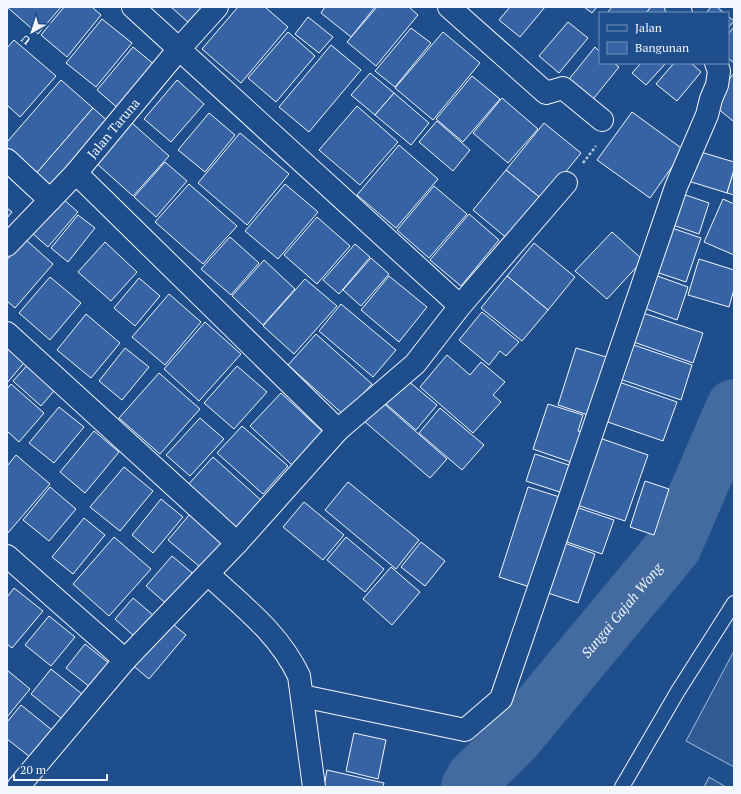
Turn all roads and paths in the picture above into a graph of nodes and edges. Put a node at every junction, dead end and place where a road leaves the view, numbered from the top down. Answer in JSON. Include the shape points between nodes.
{"nodes":[{"id":1,"x":133,"y":7,"type":"edge"},
{"id":2,"x":217,"y":7,"type":"edge"},
{"id":3,"x":450,"y":7,"type":"edge"},
{"id":4,"x":179,"y":49,"type":"junction"},
{"id":5,"x":716,"y":64,"type":"edge"},
{"id":6,"x":602,"y":120,"type":"joint"},
{"id":7,"x":7,"y":160,"type":"edge"},
{"id":8,"x":76,"y":173,"type":"junction"},
{"id":9,"x":566,"y":182,"type":"joint"},
{"id":10,"x":50,"y":200,"type":"junction"},
{"id":11,"x":7,"y":246,"type":"edge"},
{"id":12,"x":460,"y":306,"type":"junction"},
{"id":13,"x":7,"y":333,"type":"edge"},
{"id":14,"x":338,"y":430,"type":"junction"},
{"id":15,"x":237,"y":543,"type":"junction"},
{"id":16,"x":7,"y":556,"type":"edge"},
{"id":17,"x":208,"y":574,"type":"junction"},
{"id":18,"x":734,"y":603,"type":"edge"},
{"id":19,"x":125,"y":660,"type":"junction"},
{"id":20,"x":302,"y":696,"type":"junction"},
{"id":21,"x":15,"y":783,"type":"edge"},
{"id":22,"x":314,"y":787,"type":"edge"},
{"id":23,"x":622,"y":787,"type":"edge"}],
"edges":[{"from":1,"to":4,"type":"street"},
{"from":2,"to":4,"type":"street","name":"Jalan Taruna"},
{"from":3,"to":6,"type":"street","via":[[546,93],[563,88]]},
{"from":4,"to":8,"type":"street","name":"Jalan Taruna"},
{"from":4,"to":12,"type":"street"},
{"from":5,"to":20,"type":"street","via":[[719,71],[717,85],[707,115],[676,187],[501,699],[465,730]]},
{"from":6,"to":9,"type":"path","via":[[603,134],[593,152]]},
{"from":7,"to":10,"type":"street"},
{"from":8,"to":10,"type":"street","name":"Jalan Taruna"},
{"from":8,"to":14,"type":"street"},
{"from":9,"to":12,"type":"street"},
{"from":10,"to":11,"type":"street","name":"Jalan Taruna"},
{"from":12,"to":14,"type":"street","via":[[415,364]]},
{"from":13,"to":15,"type":"street"},
{"from":14,"to":15,"type":"street"},
{"from":15,"to":17,"type":"street"},
{"from":16,"to":19,"type":"street"},
{"from":17,"to":19,"type":"street"},
{"from":17,"to":20,"type":"street","via":[[281,644],[299,676]]},
{"from":18,"to":23,"type":"lane","via":[[678,691]]},
{"from":19,"to":21,"type":"street"},
{"from":20,"to":22,"type":"street"}]}
